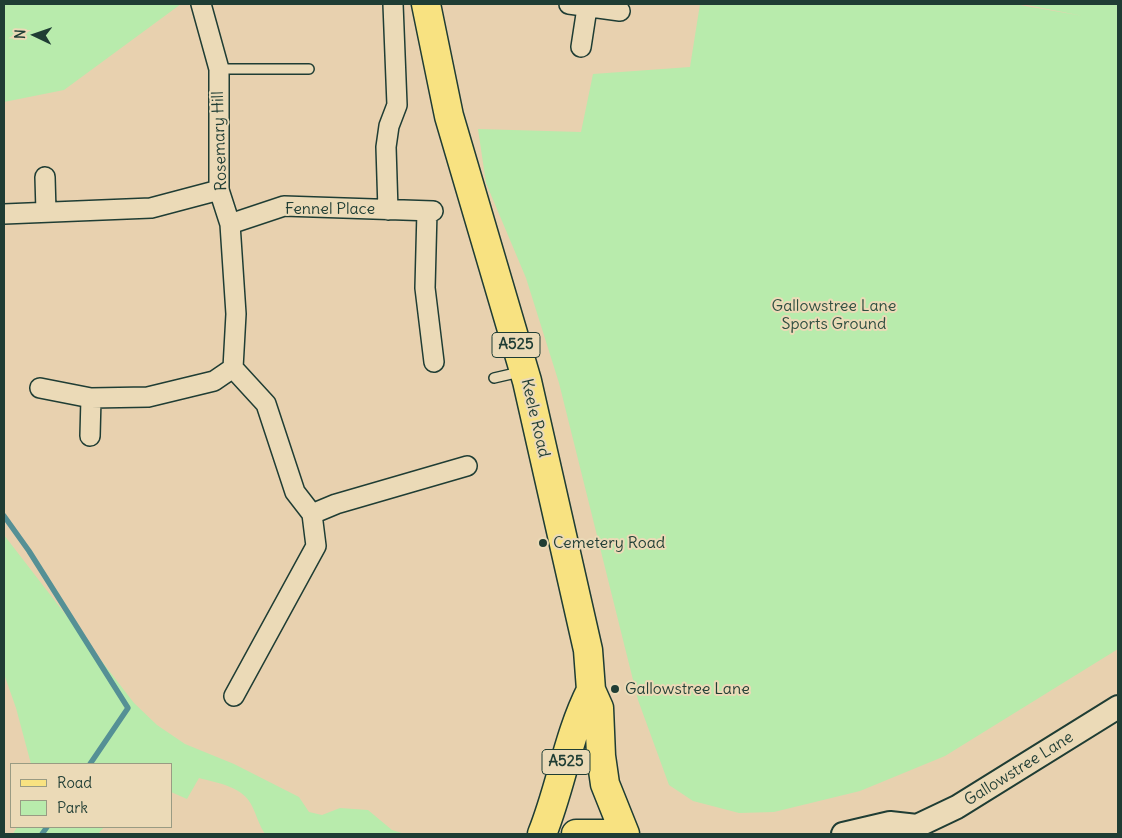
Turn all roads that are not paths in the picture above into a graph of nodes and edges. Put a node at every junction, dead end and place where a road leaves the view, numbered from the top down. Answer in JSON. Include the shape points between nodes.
{"nodes":[{"id":1,"x":201,"y":4,"type":"edge"},
{"id":2,"x":393,"y":4,"type":"edge"},
{"id":3,"x":426,"y":4,"type":"edge"},
{"id":4,"x":568,"y":4,"type":"edge"},
{"id":5,"x":587,"y":8,"type":"junction"},
{"id":6,"x":620,"y":11,"type":"dead end"},
{"id":7,"x":581,"y":47,"type":"dead end"},
{"id":8,"x":219,"y":69,"type":"junction"},
{"id":9,"x":310,"y":69,"type":"dead end"},
{"id":10,"x":44,"y":177,"type":"dead end"},
{"id":11,"x":219,"y":190,"type":"junction"},
{"id":12,"x":388,"y":210,"type":"junction"},
{"id":13,"x":46,"y":212,"type":"junction"},
{"id":14,"x":4,"y":214,"type":"edge"},
{"id":15,"x":230,"y":224,"type":"junction"},
{"id":16,"x":434,"y":362,"type":"dead end"},
{"id":17,"x":233,"y":368,"type":"junction"},
{"id":18,"x":524,"y":371,"type":"junction"},
{"id":19,"x":494,"y":378,"type":"dead end"},
{"id":20,"x":40,"y":388,"type":"dead end"},
{"id":21,"x":91,"y":398,"type":"junction"},
{"id":22,"x":90,"y":436,"type":"dead end"},
{"id":23,"x":467,"y":466,"type":"dead end"},
{"id":24,"x":312,"y":514,"type":"junction"},
{"id":25,"x":591,"y":690,"type":"junction"},
{"id":26,"x":234,"y":696,"type":"dead end"},
{"id":27,"x":1118,"y":707,"type":"edge"},
{"id":28,"x":913,"y":830,"type":"edge"},
{"id":29,"x":542,"y":834,"type":"edge"},
{"id":30,"x":576,"y":834,"type":"edge"},
{"id":31,"x":608,"y":834,"type":"edge"},
{"id":32,"x":625,"y":834,"type":"edge"},
{"id":33,"x":843,"y":834,"type":"edge"}],
"edges":[{"from":1,"to":8,"type":"street","name":"Rosemary Hill"},
{"from":2,"to":12,"type":"street","via":[[397,105],[386,147]]},
{"from":3,"to":18,"type":"main road","name":"Keele Road","number":"A525","via":[[449,116]]},
{"from":4,"to":5,"type":"street"},
{"from":5,"to":6,"type":"street"},
{"from":5,"to":7,"type":"street"},
{"from":8,"to":9,"type":"lane"},
{"from":8,"to":11,"type":"street","name":"Rosemary Hill"},
{"from":10,"to":13,"type":"street"},
{"from":11,"to":13,"type":"street","via":[[151,208]]},
{"from":11,"to":15,"type":"street","name":"Rosemary Hill"},
{"from":12,"to":15,"type":"street","name":"Fennel Place","via":[[284,206]]},
{"from":12,"to":16,"type":"street","name":"Fennel Place","via":[[430,211],[425,288]]},
{"from":13,"to":14,"type":"street"},
{"from":15,"to":17,"type":"street","name":"Rosemary Hill","via":[[236,314]]},
{"from":17,"to":21,"type":"street","via":[[214,381],[148,397]]},
{"from":17,"to":24,"type":"street","via":[[266,404],[295,492]]},
{"from":18,"to":19,"type":"lane"},
{"from":18,"to":25,"type":"main road","name":"Keele Road","number":"A525","via":[[588,650]]},
{"from":20,"to":21,"type":"street"},
{"from":21,"to":22,"type":"street"},
{"from":23,"to":24,"type":"street"},
{"from":24,"to":26,"type":"street","via":[[316,546]]},
{"from":25,"to":29,"type":"main road","number":"A525","via":[[580,712]]},
{"from":25,"to":32,"type":"main road","name":"Keele Road","number":"A525","via":[[599,708],[605,784]]},
{"from":27,"to":28,"type":"street","name":"Gallowstree Lane","via":[[958,807]]},
{"from":28,"to":33,"type":"street","name":"Gallowstree Lane","via":[[890,823]]},
{"from":30,"to":31,"type":"main road"}]}
